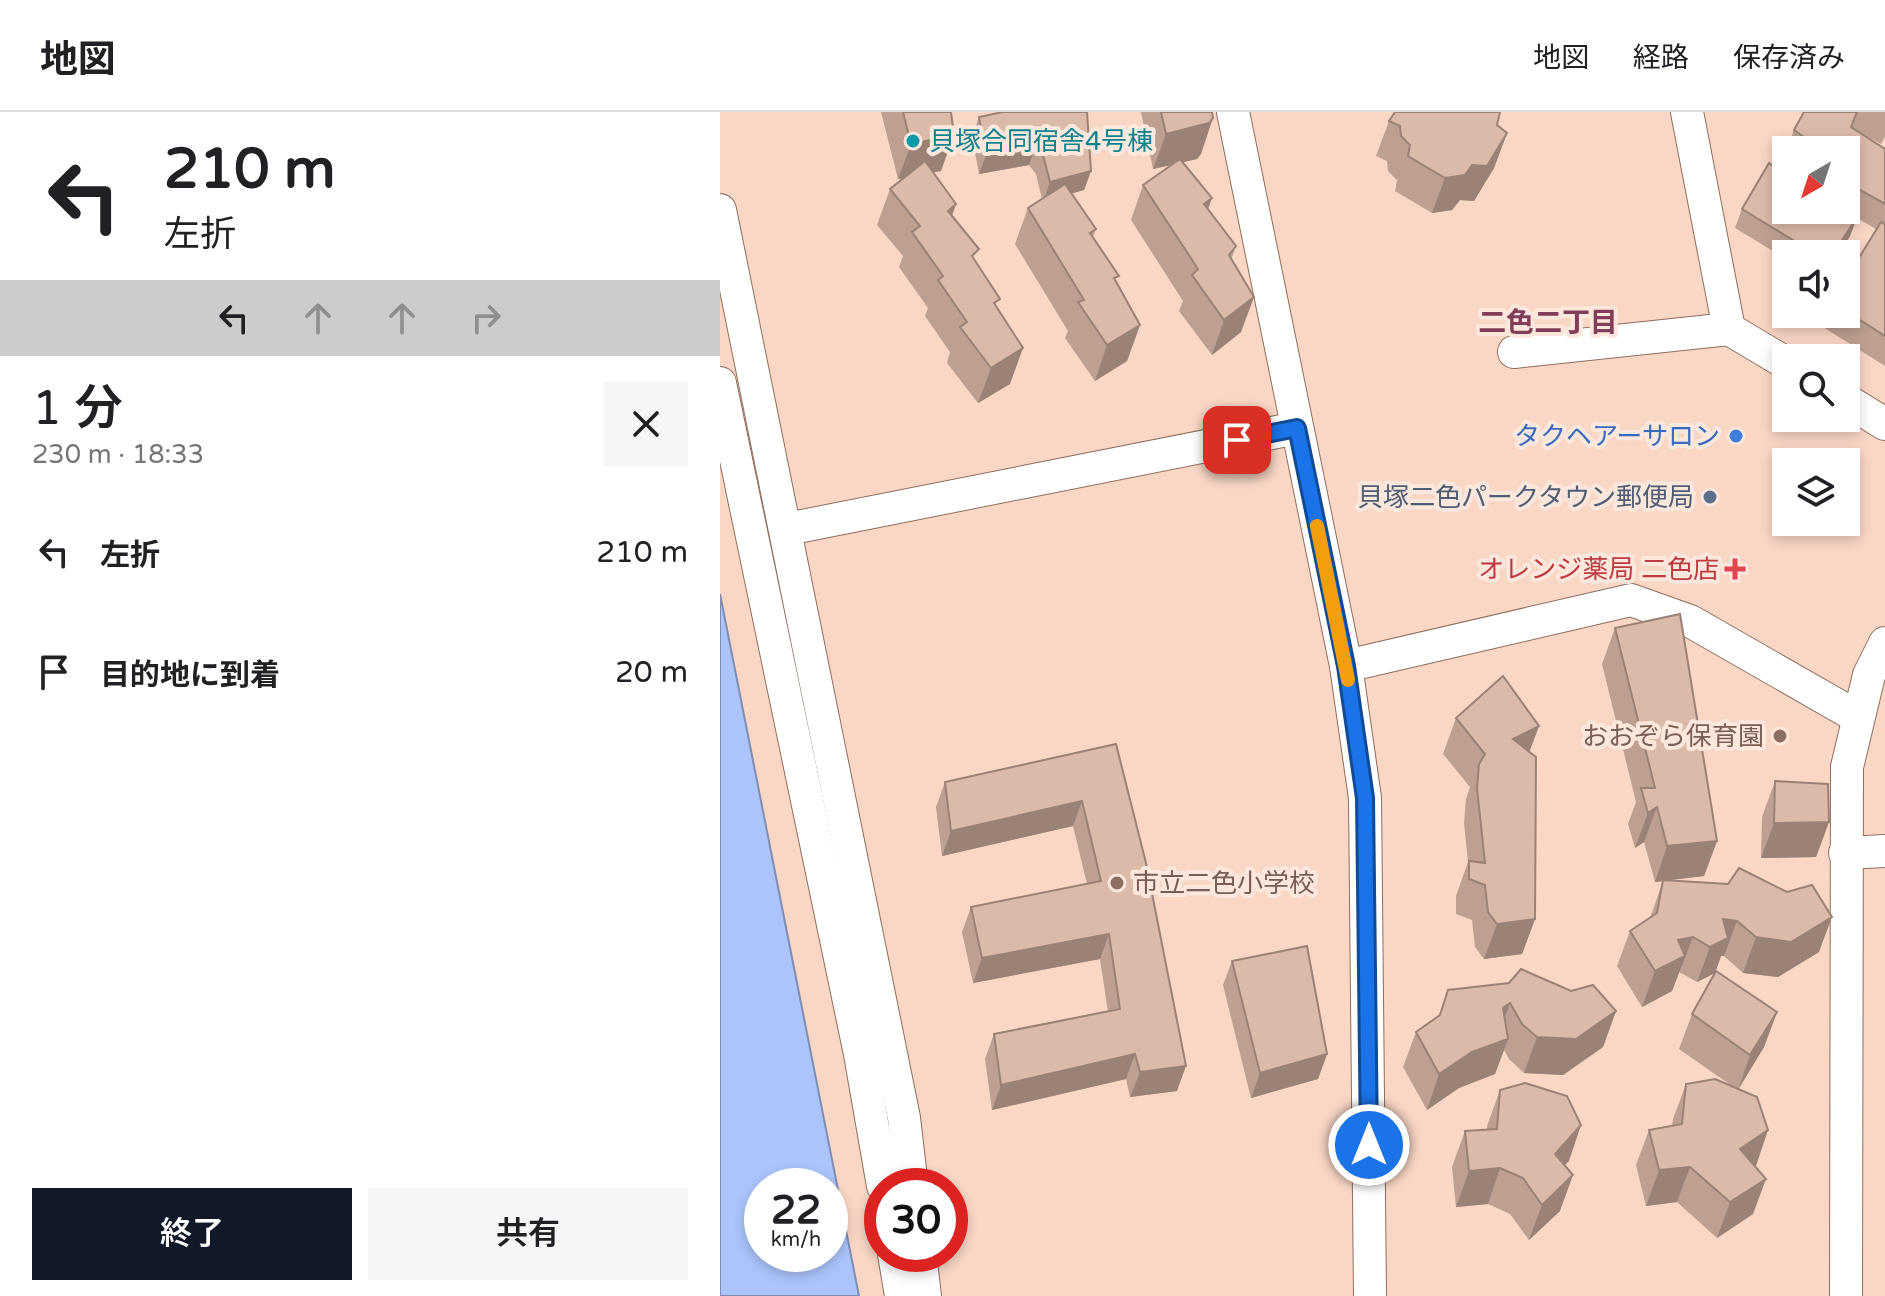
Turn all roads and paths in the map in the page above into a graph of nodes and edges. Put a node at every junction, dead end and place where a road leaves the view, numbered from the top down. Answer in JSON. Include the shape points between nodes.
{"nodes":[{"id":1,"x":1233,"y":112,"type":"edge"},
{"id":2,"x":1687,"y":112,"type":"edge"},
{"id":3,"x":720,"y":210,"type":"edge"},
{"id":4,"x":1729,"y":329,"type":"junction"},
{"id":5,"x":1514,"y":352,"type":"dead end"},
{"id":6,"x":1772,"y":355,"type":"edge"},
{"id":7,"x":720,"y":383,"type":"edge"},
{"id":8,"x":1860,"y":409,"type":"edge"},
{"id":9,"x":1885,"y":424,"type":"edge"},
{"id":10,"x":1297,"y":428,"type":"junction"},
{"id":11,"x":787,"y":529,"type":"junction"},
{"id":12,"x":1885,"y":643,"type":"edge"},
{"id":13,"x":1346,"y":666,"type":"junction"},
{"id":14,"x":1856,"y":716,"type":"junction"},
{"id":15,"x":1885,"y":851,"type":"edge"},
{"id":16,"x":1845,"y":853,"type":"junction"},
{"id":17,"x":880,"y":1168,"type":"edge"},
{"id":18,"x":910,"y":1168,"type":"edge"},
{"id":19,"x":897,"y":1272,"type":"edge"},
{"id":20,"x":922,"y":1272,"type":"edge"},
{"id":21,"x":901,"y":1296,"type":"edge"},
{"id":22,"x":925,"y":1296,"type":"edge"},
{"id":23,"x":1370,"y":1296,"type":"edge"},
{"id":24,"x":1846,"y":1296,"type":"edge"}],
"edges":[{"from":1,"to":10,"type":"street"},
{"from":2,"to":4,"type":"street"},
{"from":3,"to":11,"type":"street"},
{"from":4,"to":5,"type":"street"},
{"from":4,"to":6,"type":"street"},
{"from":7,"to":17,"type":"street"},
{"from":8,"to":9,"type":"street"},
{"from":10,"to":11,"type":"street"},
{"from":10,"to":13,"type":"street"},
{"from":11,"to":18,"type":"street"},
{"from":12,"to":14,"type":"street"},
{"from":13,"to":14,"type":"street","via":[[1631,600],[1690,621]]},
{"from":13,"to":23,"type":"street","via":[[1365,798]]},
{"from":14,"to":16,"type":"street","via":[[1847,767]]},
{"from":15,"to":16,"type":"street"},
{"from":16,"to":24,"type":"street"},
{"from":19,"to":21,"type":"street"},
{"from":20,"to":22,"type":"street"}]}
